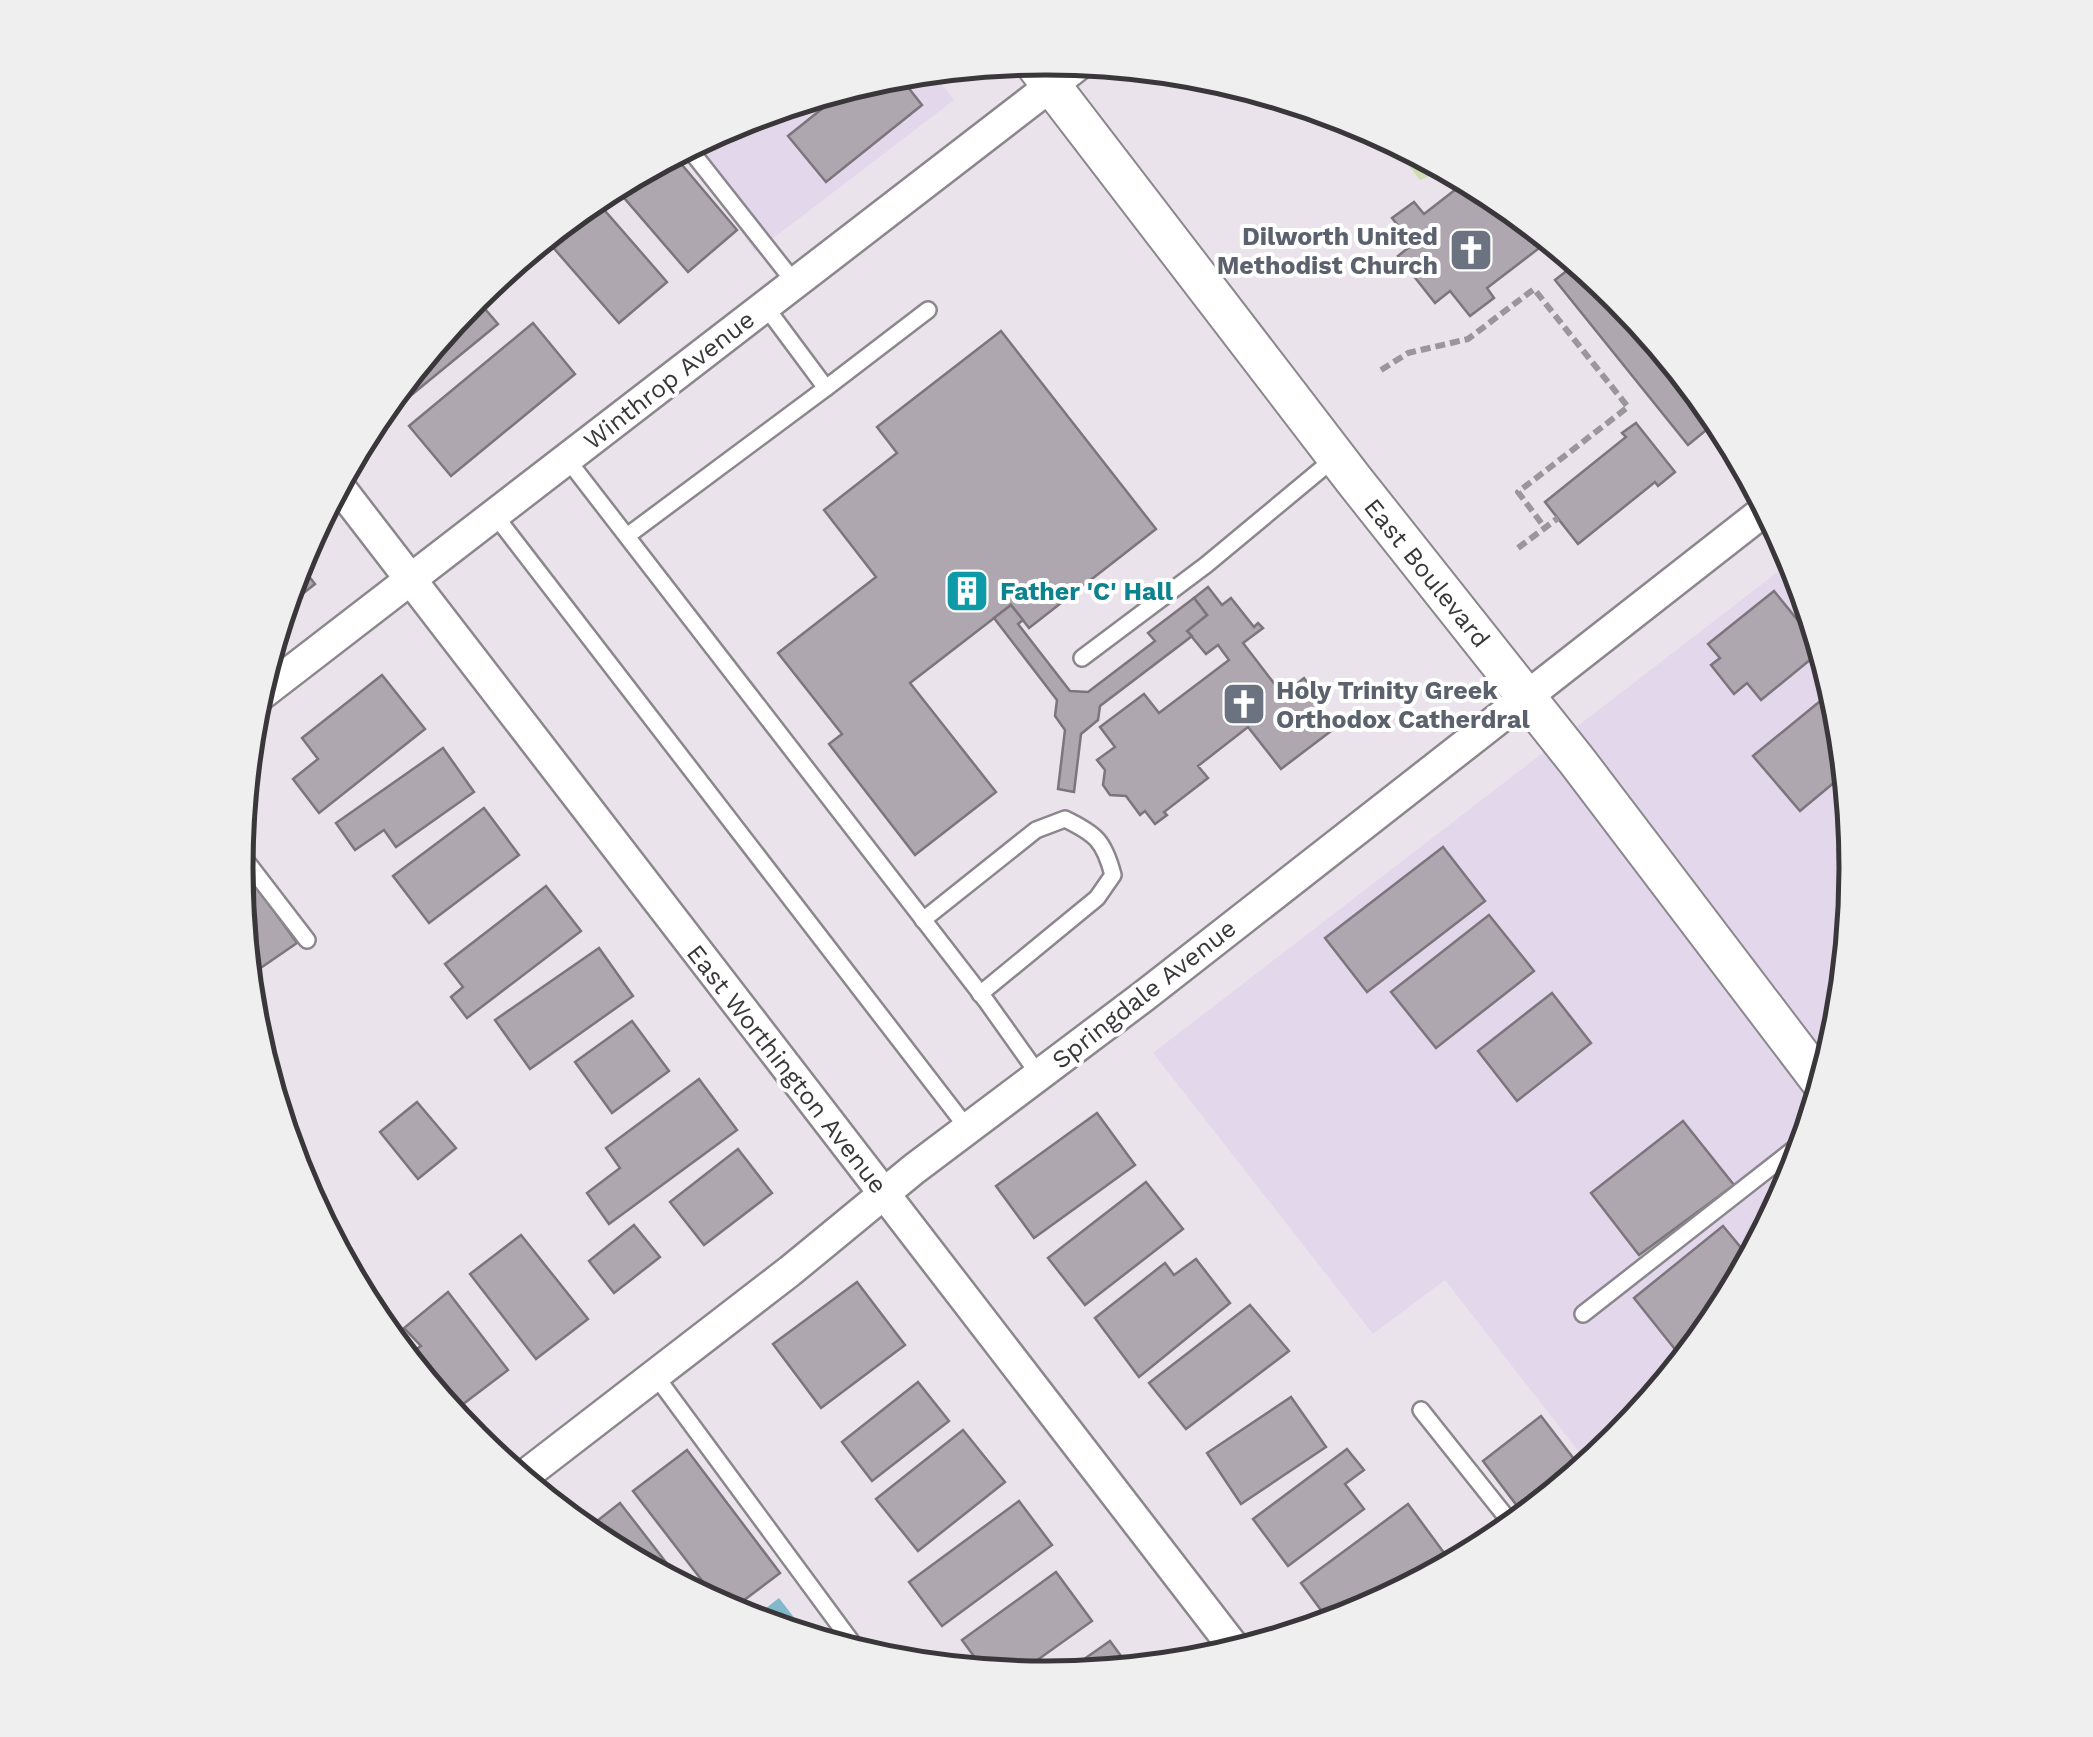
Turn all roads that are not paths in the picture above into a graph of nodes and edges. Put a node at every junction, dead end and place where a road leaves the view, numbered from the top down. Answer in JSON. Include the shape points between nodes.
{"nodes":[{"id":1,"x":1037,"y":75,"type":"edge"},
{"id":2,"x":1043,"y":75,"type":"edge"},
{"id":3,"x":696,"y":157,"type":"edge"},
{"id":4,"x":795,"y":283,"type":"junction"},
{"id":5,"x":765,"y":306,"type":"junction"},
{"id":6,"x":928,"y":310,"type":"dead end"},
{"id":7,"x":826,"y":388,"type":"junction"},
{"id":8,"x":1336,"y":457,"type":"junction"},
{"id":9,"x":567,"y":458,"type":"junction"},
{"id":10,"x":346,"y":496,"type":"edge"},
{"id":11,"x":494,"y":514,"type":"junction"},
{"id":12,"x":1757,"y":516,"type":"edge"},
{"id":13,"x":626,"y":536,"type":"junction"},
{"id":14,"x":410,"y":579,"type":"junction"},
{"id":15,"x":1082,"y":658,"type":"dead end"},
{"id":16,"x":275,"y":684,"type":"edge"},
{"id":17,"x":1527,"y":698,"type":"junction"},
{"id":18,"x":253,"y":868,"type":"edge"},
{"id":19,"x":923,"y":920,"type":"junction"},
{"id":20,"x":307,"y":940,"type":"dead end"},
{"id":21,"x":980,"y":994,"type":"junction"},
{"id":22,"x":1813,"y":1072,"type":"edge"},
{"id":23,"x":1039,"y":1075,"type":"junction"},
{"id":24,"x":968,"y":1129,"type":"junction"},
{"id":25,"x":1786,"y":1155,"type":"edge"},
{"id":26,"x":884,"y":1194,"type":"junction"},
{"id":27,"x":1583,"y":1314,"type":"dead end"},
{"id":28,"x":655,"y":1374,"type":"junction"},
{"id":29,"x":1422,"y":1410,"type":"dead end"},
{"id":30,"x":530,"y":1471,"type":"edge"},
{"id":31,"x":1505,"y":1515,"type":"edge"},
{"id":32,"x":848,"y":1637,"type":"edge"},
{"id":33,"x":1229,"y":1641,"type":"edge"}],
"edges":[{"from":1,"to":4,"type":"street","name":"Winthrop Avenue"},
{"from":2,"to":8,"type":"street","name":"East Boulevard"},
{"from":3,"to":4,"type":"lane"},
{"from":4,"to":5,"type":"street","name":"Winthrop Avenue"},
{"from":5,"to":7,"type":"lane"},
{"from":5,"to":9,"type":"street","name":"Winthrop Avenue"},
{"from":6,"to":7,"type":"lane"},
{"from":7,"to":13,"type":"lane"},
{"from":8,"to":15,"type":"lane"},
{"from":8,"to":17,"type":"street","name":"East Boulevard"},
{"from":9,"to":11,"type":"street","name":"Winthrop Avenue"},
{"from":9,"to":13,"type":"lane"},
{"from":10,"to":14,"type":"street","name":"East Worthington Avenue"},
{"from":11,"to":14,"type":"street","name":"Winthrop Avenue"},
{"from":11,"to":24,"type":"lane"},
{"from":12,"to":17,"type":"street","name":"Springdale Avenue"},
{"from":13,"to":19,"type":"lane"},
{"from":14,"to":16,"type":"street","name":"Winthrop Avenue"},
{"from":14,"to":26,"type":"street","name":"East Worthington Avenue"},
{"from":17,"to":22,"type":"street","name":"East Boulevard"},
{"from":17,"to":23,"type":"street","name":"Springdale Avenue"},
{"from":18,"to":20,"type":"lane"},
{"from":19,"to":21,"type":"lane"},
{"from":19,"to":21,"type":"lane","via":[[1036,830],[1065,819],[1106,850],[1113,875],[1097,898]]},
{"from":21,"to":23,"type":"lane"},
{"from":23,"to":24,"type":"street","name":"Springdale Avenue"},
{"from":24,"to":26,"type":"street","name":"Springdale Avenue"},
{"from":25,"to":27,"type":"lane"},
{"from":26,"to":28,"type":"street","name":"Springdale Avenue"},
{"from":26,"to":33,"type":"street","name":"East Worthington Avenue"},
{"from":28,"to":30,"type":"street","name":"Springdale Avenue"},
{"from":28,"to":32,"type":"lane"},
{"from":29,"to":31,"type":"lane"}]}
